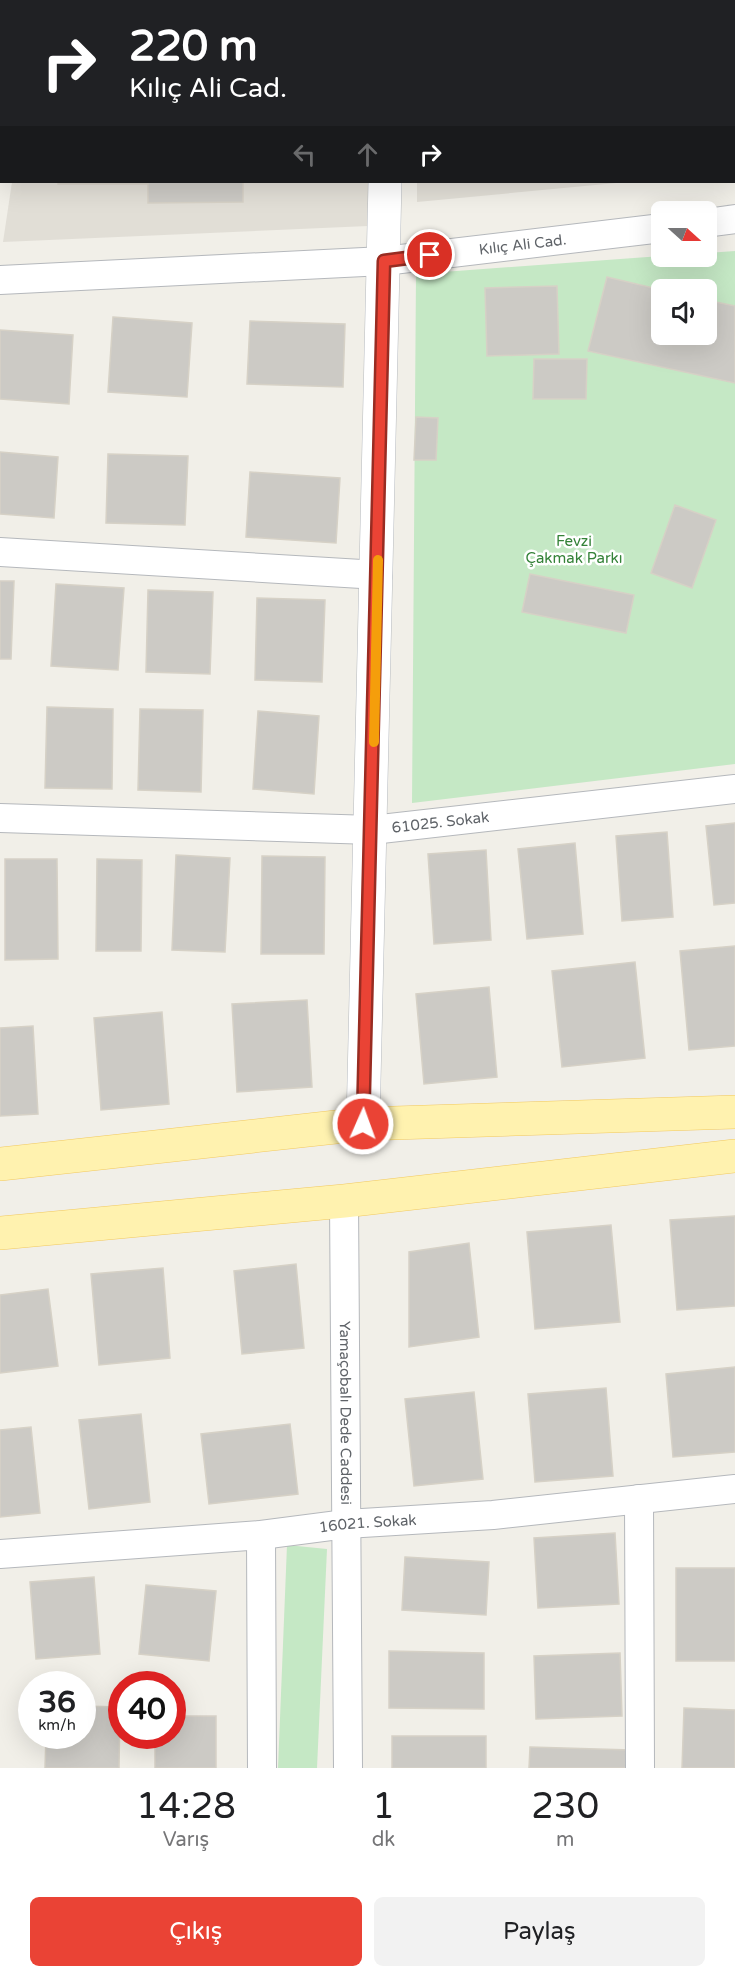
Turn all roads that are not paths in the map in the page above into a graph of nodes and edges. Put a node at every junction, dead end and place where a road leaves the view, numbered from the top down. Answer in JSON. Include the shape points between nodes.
{"nodes":[{"id":1,"x":385,"y":183,"type":"edge"},
{"id":2,"x":735,"y":219,"type":"edge"},
{"id":3,"x":717,"y":221,"type":"edge"},
{"id":4,"x":651,"y":229,"type":"edge"},
{"id":5,"x":384,"y":261,"type":"junction"},
{"id":6,"x":0,"y":280,"type":"edge"},
{"id":7,"x":0,"y":552,"type":"edge"},
{"id":8,"x":378,"y":574,"type":"junction"},
{"id":9,"x":735,"y":789,"type":"edge"},
{"id":10,"x":0,"y":818,"type":"edge"},
{"id":11,"x":372,"y":830,"type":"junction"},
{"id":12,"x":735,"y":1112,"type":"edge"},
{"id":13,"x":363,"y":1124,"type":"junction"},
{"id":14,"x":735,"y":1156,"type":"edge"},
{"id":15,"x":0,"y":1164,"type":"edge"},
{"id":16,"x":344,"y":1201,"type":"junction"},
{"id":17,"x":0,"y":1233,"type":"edge"},
{"id":18,"x":735,"y":1489,"type":"edge"},
{"id":19,"x":639,"y":1499,"type":"junction"},
{"id":20,"x":346,"y":1524,"type":"junction"},
{"id":21,"x":261,"y":1535,"type":"junction"},
{"id":22,"x":0,"y":1554,"type":"edge"},
{"id":23,"x":262,"y":1768,"type":"edge"},
{"id":24,"x":348,"y":1768,"type":"edge"},
{"id":25,"x":640,"y":1768,"type":"edge"}],
"edges":[{"from":1,"to":5,"type":"street"},
{"from":2,"to":3,"type":"street"},
{"from":4,"to":5,"type":"street","name":"Kılıç Ali Cad."},
{"from":5,"to":6,"type":"street","name":"Kılıç Ali Cad."},
{"from":5,"to":8,"type":"street"},
{"from":7,"to":8,"type":"street"},
{"from":8,"to":11,"type":"street"},
{"from":9,"to":11,"type":"street","name":"61025. Sokak"},
{"from":10,"to":11,"type":"street","name":"61025. Sokak"},
{"from":11,"to":13,"type":"street"},
{"from":12,"to":13,"type":"main road"},
{"from":13,"to":15,"type":"main road"},
{"from":14,"to":16,"type":"main road"},
{"from":16,"to":17,"type":"main road"},
{"from":16,"to":20,"type":"street","name":"Yamaçobalı Dede Caddesi"},
{"from":18,"to":19,"type":"street","name":"16021. Sokak"},
{"from":19,"to":20,"type":"street","name":"16021. Sokak","via":[[493,1515]]},
{"from":19,"to":25,"type":"street"},
{"from":20,"to":21,"type":"street","name":"16021. Sokak"},
{"from":20,"to":24,"type":"street","name":"Yamaçobalı Dede Caddesi"},
{"from":21,"to":22,"type":"street","name":"16021. Sokak"},
{"from":21,"to":23,"type":"street"}]}
